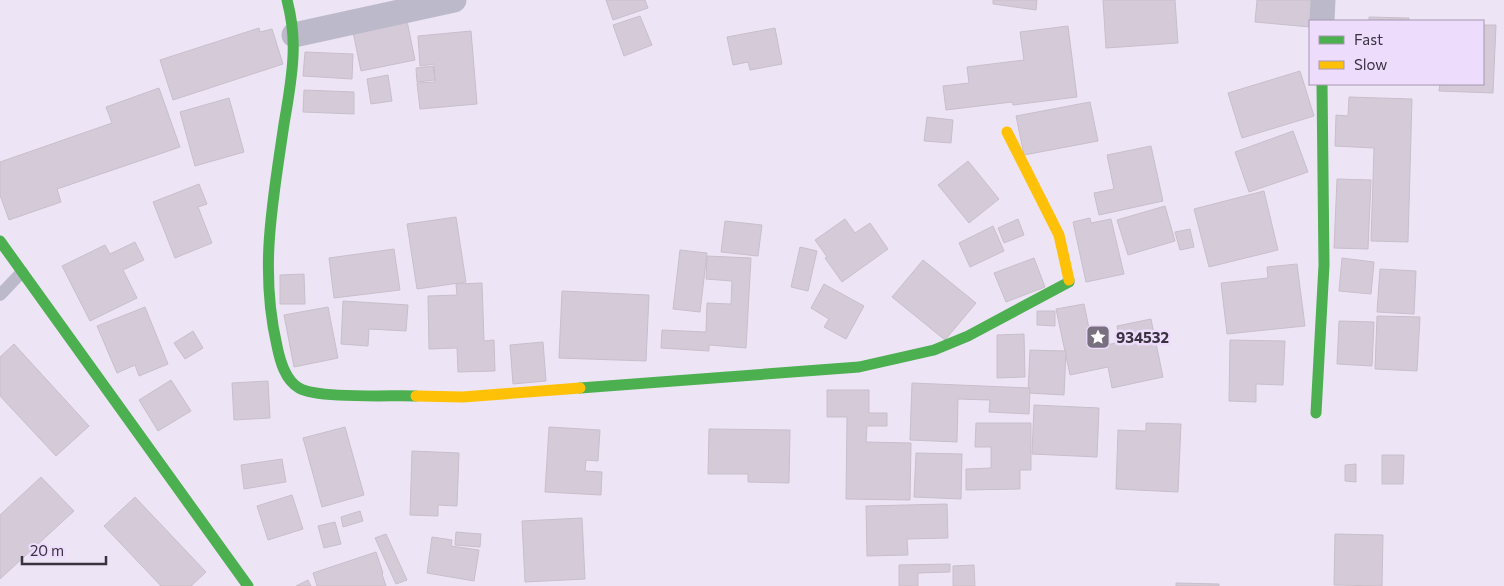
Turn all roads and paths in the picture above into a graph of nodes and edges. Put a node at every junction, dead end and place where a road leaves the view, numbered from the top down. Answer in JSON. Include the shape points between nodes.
{"nodes":[{"id":1,"x":287,"y":0,"type":"edge"},
{"id":2,"x":454,"y":0,"type":"edge"},
{"id":3,"x":1322,"y":0,"type":"edge"},
{"id":4,"x":1322,"y":20,"type":"edge"},
{"id":5,"x":294,"y":36,"type":"junction"},
{"id":6,"x":1322,"y":85,"type":"edge"},
{"id":7,"x":1007,"y":132,"type":"dead end"},
{"id":8,"x":0,"y":241,"type":"edge"},
{"id":9,"x":22,"y":272,"type":"junction"},
{"id":10,"x":0,"y":295,"type":"edge"},
{"id":11,"x":1316,"y":413,"type":"dead end"},
{"id":12,"x":248,"y":586,"type":"edge"}],
"edges":[{"from":1,"to":5,"type":"street"},
{"from":2,"to":5,"type":"street"},
{"from":3,"to":4,"type":"street"},
{"from":5,"to":7,"type":"street","via":[[268,244],[267,290],[272,331],[285,372],[297,387],[319,394],[463,397],[860,367],[934,350],[968,336],[1069,282],[1059,235]]},
{"from":6,"to":11,"type":"street","via":[[1324,265]]},
{"from":8,"to":9,"type":"street"},
{"from":9,"to":10,"type":"lane"},
{"from":9,"to":12,"type":"street"}]}
